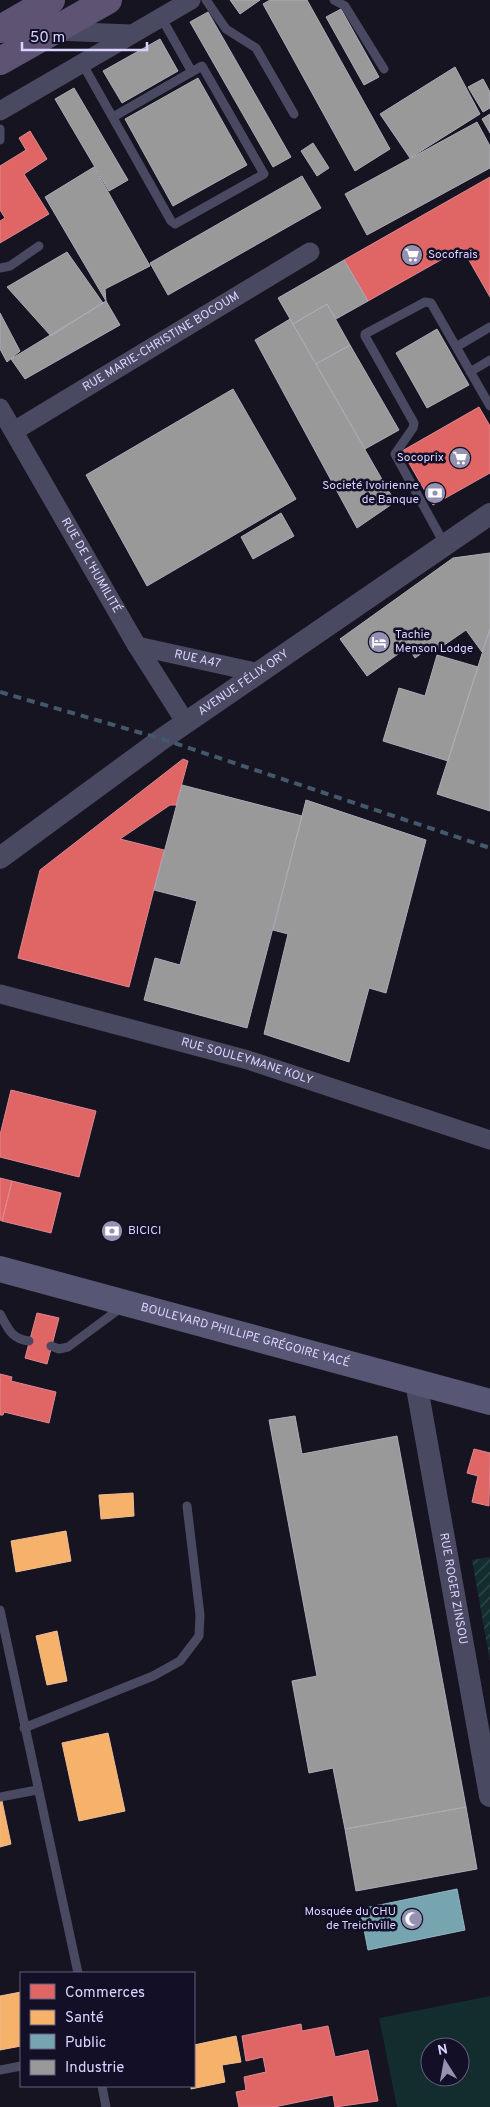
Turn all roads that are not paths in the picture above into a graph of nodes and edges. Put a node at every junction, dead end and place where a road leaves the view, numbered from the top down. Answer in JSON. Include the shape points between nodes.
{"nodes":[{"id":1,"x":51,"y":0,"type":"edge"},
{"id":2,"x":108,"y":0,"type":"edge"},
{"id":3,"x":191,"y":0,"type":"edge"},
{"id":4,"x":206,"y":0,"type":"edge"},
{"id":5,"x":334,"y":0,"type":"edge"},
{"id":6,"x":161,"y":17,"type":"junction"},
{"id":7,"x":0,"y":29,"type":"edge"},
{"id":8,"x":55,"y":31,"type":"junction"},
{"id":9,"x":131,"y":34,"type":"junction"},
{"id":10,"x":0,"y":61,"type":"edge"},
{"id":11,"x":82,"y":63,"type":"junction"},
{"id":12,"x":384,"y":69,"type":"dead end"},
{"id":13,"x":192,"y":72,"type":"junction"},
{"id":14,"x":0,"y":111,"type":"edge"},
{"id":15,"x":294,"y":114,"type":"dead end"},
{"id":16,"x":113,"y":116,"type":"junction"},
{"id":17,"x":0,"y":129,"type":"edge"},
{"id":18,"x":0,"y":140,"type":"edge"},
{"id":19,"x":39,"y":246,"type":"dead end"},
{"id":20,"x":310,"y":252,"type":"dead end"},
{"id":21,"x":0,"y":268,"type":"edge"},
{"id":22,"x":490,"y":327,"type":"edge"},
{"id":23,"x":456,"y":347,"type":"junction"},
{"id":24,"x":490,"y":360,"type":"edge"},
{"id":25,"x":470,"y":372,"type":"junction"},
{"id":26,"x":490,"y":406,"type":"edge"},
{"id":27,"x":0,"y":408,"type":"edge"},
{"id":28,"x":14,"y":431,"type":"junction"},
{"id":29,"x":485,"y":522,"type":"edge"},
{"id":30,"x":445,"y":545,"type":"junction"},
{"id":31,"x":138,"y":646,"type":"junction"},
{"id":32,"x":259,"y":673,"type":"junction"},
{"id":33,"x":186,"y":723,"type":"junction"},
{"id":34,"x":0,"y":858,"type":"edge"},
{"id":35,"x":0,"y":994,"type":"edge"},
{"id":36,"x":490,"y":1140,"type":"edge"},
{"id":37,"x":0,"y":1269,"type":"edge"},
{"id":38,"x":126,"y":1304,"type":"junction"},
{"id":39,"x":0,"y":1314,"type":"edge"},
{"id":40,"x":29,"y":1341,"type":"dead end"},
{"id":41,"x":51,"y":1346,"type":"dead end"},
{"id":42,"x":416,"y":1382,"type":"junction"},
{"id":43,"x":490,"y":1402,"type":"edge"},
{"id":44,"x":187,"y":1506,"type":"dead end"},
{"id":45,"x":0,"y":1610,"type":"edge"},
{"id":46,"x":24,"y":1728,"type":"junction"},
{"id":47,"x":37,"y":1790,"type":"junction"},
{"id":48,"x":490,"y":1796,"type":"edge"},
{"id":49,"x":0,"y":1797,"type":"edge"},
{"id":50,"x":78,"y":1972,"type":"edge"},
{"id":51,"x":20,"y":2066,"type":"edge"},
{"id":52,"x":0,"y":2070,"type":"edge"},
{"id":53,"x":102,"y":2087,"type":"edge"},
{"id":54,"x":106,"y":2107,"type":"edge"}],
"edges":[{"from":1,"to":7,"type":"main road"},
{"from":2,"to":8,"type":"main road"},
{"from":3,"to":6,"type":"street"},
{"from":4,"to":15,"type":"lane","via":[[226,29],[256,48]]},
{"from":5,"to":12,"type":"lane","via":[[345,6]]},
{"from":6,"to":9,"type":"street"},
{"from":6,"to":13,"type":"lane"},
{"from":8,"to":9,"type":"street"},
{"from":8,"to":10,"type":"main road"},
{"from":9,"to":11,"type":"street"},
{"from":11,"to":14,"type":"street"},
{"from":11,"to":16,"type":"lane"},
{"from":13,"to":16,"type":"lane"},
{"from":13,"to":16,"type":"lane","via":[[202,66],[264,170],[261,177],[175,224]]},
{"from":17,"to":18,"type":"lane"},
{"from":19,"to":21,"type":"lane","via":[[10,266]]},
{"from":20,"to":28,"type":"street","name":"RUE MARIE-CHRISTINE BOCOUM"},
{"from":22,"to":23,"type":"lane"},
{"from":23,"to":25,"type":"lane"},
{"from":23,"to":30,"type":"lane","via":[[428,301],[367,332],[365,336],[414,423],[395,454]]},
{"from":24,"to":25,"type":"lane"},
{"from":25,"to":26,"type":"lane"},
{"from":27,"to":28,"type":"street","name":"RUE DE L'HUMILITÉ"},
{"from":28,"to":31,"type":"street","name":"RUE DE L'HUMILITÉ"},
{"from":29,"to":30,"type":"street","name":"AVENUE FÉLIX ORY"},
{"from":30,"to":32,"type":"street","name":"AVENUE FÉLIX ORY"},
{"from":31,"to":32,"type":"street","name":"RUE A47"},
{"from":31,"to":33,"type":"street","name":"RUE DE L'HUMILITÉ"},
{"from":32,"to":33,"type":"street","name":"AVENUE FÉLIX ORY"},
{"from":33,"to":34,"type":"street","name":"AVENUE FÉLIX ORY"},
{"from":35,"to":36,"type":"street","name":"RUE SOULEYMANE KOLY","via":[[248,1060]]},
{"from":37,"to":38,"type":"main road","name":"BOULEVARD PHILLIPE GRÉGOIRE YACÉ"},
{"from":38,"to":41,"type":"lane","via":[[68,1347],[59,1349]]},
{"from":38,"to":42,"type":"main road","name":"BOULEVARD PHILLIPE GRÉGOIRE YACÉ"},
{"from":39,"to":40,"type":"lane","via":[[11,1334],[19,1340]]},
{"from":42,"to":43,"type":"main road","name":"BOULEVARD PHILLIPE GRÉGOIRE YACÉ"},
{"from":42,"to":48,"type":"street","name":"RUE ROGER ZINSOU"},
{"from":44,"to":46,"type":"lane","via":[[200,1615],[199,1636],[180,1661],[153,1676]]},
{"from":45,"to":46,"type":"lane"},
{"from":46,"to":47,"type":"lane"},
{"from":47,"to":49,"type":"lane"},
{"from":47,"to":50,"type":"lane"},
{"from":51,"to":52,"type":"lane"},
{"from":53,"to":54,"type":"lane"}]}
